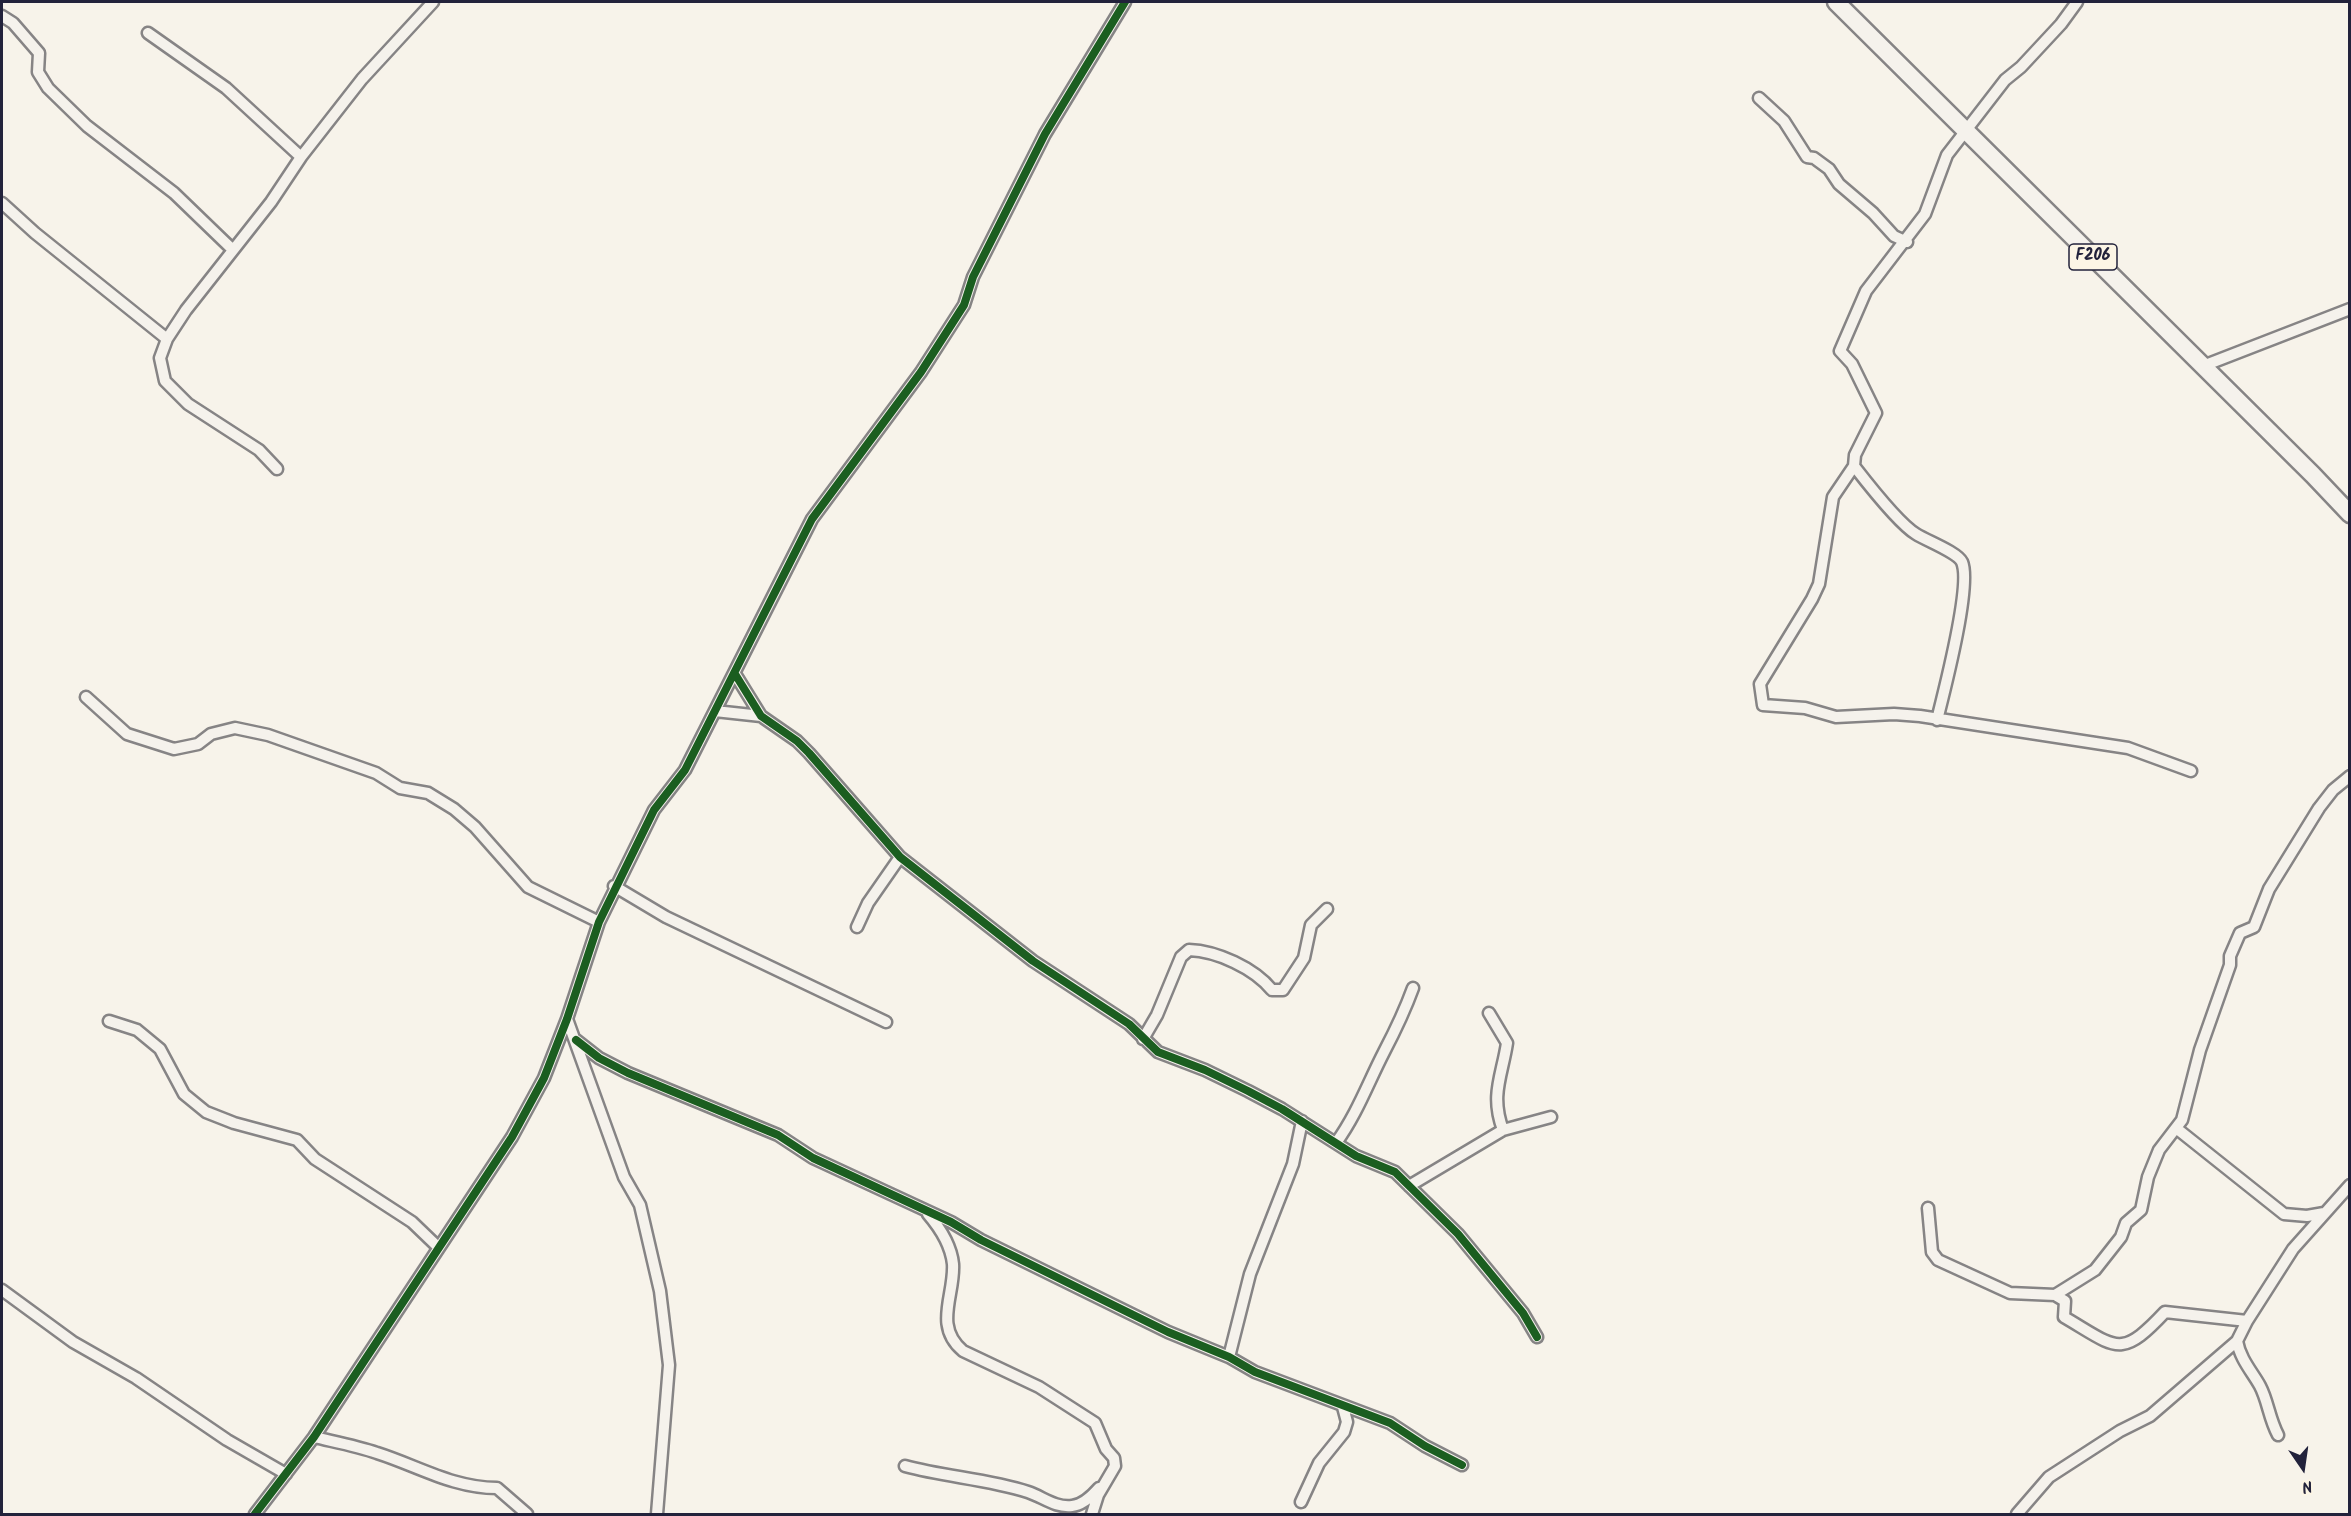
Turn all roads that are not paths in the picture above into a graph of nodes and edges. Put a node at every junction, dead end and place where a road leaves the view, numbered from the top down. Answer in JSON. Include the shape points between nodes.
{"nodes":[{"id":1,"x":433,"y":2,"type":"edge"},
{"id":2,"x":1125,"y":2,"type":"edge"},
{"id":3,"x":1836,"y":2,"type":"edge"},
{"id":4,"x":2077,"y":2,"type":"edge"},
{"id":5,"x":2,"y":16,"type":"edge"},
{"id":6,"x":148,"y":33,"type":"dead end"},
{"id":7,"x":1759,"y":98,"type":"dead end"},
{"id":8,"x":1966,"y":130,"type":"junction"},
{"id":9,"x":301,"y":157,"type":"junction"},
{"id":10,"x":2,"y":203,"type":"edge"},
{"id":11,"x":1907,"y":242,"type":"junction"},
{"id":12,"x":232,"y":249,"type":"junction"},
{"id":13,"x":2349,"y":309,"type":"edge"},
{"id":14,"x":167,"y":339,"type":"junction"},
{"id":15,"x":2203,"y":366,"type":"junction"},
{"id":16,"x":1854,"y":466,"type":"junction"},
{"id":17,"x":277,"y":469,"type":"dead end"},
{"id":18,"x":2349,"y":514,"type":"edge"},
{"id":19,"x":735,"y":674,"type":"junction"},
{"id":20,"x":86,"y":697,"type":"dead end"},
{"id":21,"x":715,"y":711,"type":"junction"},
{"id":22,"x":761,"y":716,"type":"junction"},
{"id":23,"x":1937,"y":720,"type":"junction"},
{"id":24,"x":2191,"y":771,"type":"dead end"},
{"id":25,"x":2349,"y":776,"type":"edge"},
{"id":26,"x":900,"y":858,"type":"junction"},
{"id":27,"x":614,"y":886,"type":"junction"},
{"id":28,"x":1327,"y":909,"type":"dead end"},
{"id":29,"x":598,"y":922,"type":"junction"},
{"id":30,"x":857,"y":927,"type":"dead end"},
{"id":31,"x":1413,"y":988,"type":"dead end"},
{"id":32,"x":1489,"y":1013,"type":"dead end"},
{"id":33,"x":567,"y":1019,"type":"junction"},
{"id":34,"x":109,"y":1021,"type":"dead end"},
{"id":35,"x":886,"y":1022,"type":"dead end"},
{"id":36,"x":1143,"y":1039,"type":"junction"},
{"id":37,"x":576,"y":1040,"type":"junction"},
{"id":38,"x":1551,"y":1118,"type":"dead end"},
{"id":39,"x":1302,"y":1121,"type":"junction"},
{"id":40,"x":2175,"y":1128,"type":"junction"},
{"id":41,"x":1503,"y":1130,"type":"junction"},
{"id":42,"x":1336,"y":1143,"type":"junction"},
{"id":43,"x":2349,"y":1185,"type":"edge"},
{"id":44,"x":1409,"y":1186,"type":"junction"},
{"id":45,"x":1928,"y":1208,"type":"dead end"},
{"id":46,"x":926,"y":1212,"type":"junction"},
{"id":47,"x":2324,"y":1212,"type":"junction"},
{"id":48,"x":438,"y":1247,"type":"junction"},
{"id":49,"x":2,"y":1290,"type":"edge"},
{"id":50,"x":2055,"y":1295,"type":"junction"},
{"id":51,"x":2247,"y":1321,"type":"junction"},
{"id":52,"x":1537,"y":1337,"type":"dead end"},
{"id":53,"x":2237,"y":1341,"type":"junction"},
{"id":54,"x":1229,"y":1357,"type":"junction"},
{"id":55,"x":1342,"y":1407,"type":"junction"},
{"id":56,"x":2278,"y":1435,"type":"dead end"},
{"id":57,"x":314,"y":1437,"type":"junction"},
{"id":58,"x":1462,"y":1465,"type":"dead end"},
{"id":59,"x":905,"y":1466,"type":"dead end"},
{"id":60,"x":286,"y":1474,"type":"junction"},
{"id":61,"x":1105,"y":1481,"type":"junction"},
{"id":62,"x":1302,"y":1502,"type":"dead end"},
{"id":63,"x":255,"y":1515,"type":"edge"},
{"id":64,"x":527,"y":1515,"type":"edge"},
{"id":65,"x":657,"y":1515,"type":"edge"},
{"id":66,"x":1092,"y":1515,"type":"edge"},
{"id":67,"x":2017,"y":1515,"type":"edge"}],
"edges":[{"from":1,"to":9,"type":"street","via":[[362,79]]},
{"from":2,"to":19,"type":"street","via":[[1045,134],[973,277],[964,305],[921,372],[812,519]]},
{"from":3,"to":8,"type":"main road","number":"F206"},
{"from":4,"to":8,"type":"street","via":[[2021,67],[2004,80]]},
{"from":5,"to":12,"type":"street","via":[[39,53],[38,72],[48,88],[87,126],[174,194]]},
{"from":6,"to":9,"type":"street","via":[[226,88]]},
{"from":7,"to":11,"type":"street","via":[[1785,121],[1807,157],[1829,169],[1839,184],[1894,236]]},
{"from":8,"to":11,"type":"street","via":[[1947,155],[1925,214]]},
{"from":8,"to":15,"type":"main road","number":"F206"},
{"from":9,"to":12,"type":"street"},
{"from":10,"to":14,"type":"street"},
{"from":11,"to":16,"type":"street","via":[[1866,291],[1840,351],[1852,364],[1876,413],[1855,455]]},
{"from":12,"to":14,"type":"street"},
{"from":13,"to":15,"type":"street"},
{"from":14,"to":17,"type":"street","via":[[160,358],[165,381],[188,404],[259,450]]},
{"from":15,"to":18,"type":"main road","number":"F206"},
{"from":16,"to":23,"type":"street","via":[[1913,533],[1962,562],[1964,582],[1956,641]]},
{"from":16,"to":23,"type":"street","via":[[1833,497],[1819,584],[1760,684],[1763,705],[1805,708],[1836,717],[1894,714]]},
{"from":19,"to":21,"type":"street"},
{"from":19,"to":22,"type":"street"},
{"from":20,"to":29,"type":"street","via":[[128,734],[174,749],[198,744],[211,734],[235,728],[268,735],[376,773],[400,788],[428,793],[454,808],[475,827],[528,887]]},
{"from":21,"to":22,"type":"street"},
{"from":21,"to":27,"type":"street","via":[[685,770],[654,810]]},
{"from":22,"to":26,"type":"street","via":[[809,753]]},
{"from":23,"to":24,"type":"street","via":[[2128,748]]},
{"from":25,"to":40,"type":"street","via":[[2319,808],[2269,889],[2254,927],[2241,933],[2200,1050],[2182,1120]]},
{"from":26,"to":30,"type":"street","via":[[868,903]]},
{"from":26,"to":36,"type":"street","via":[[1033,961],[1129,1024]]},
{"from":27,"to":29,"type":"street"},
{"from":27,"to":35,"type":"street","via":[[666,917]]},
{"from":28,"to":36,"type":"street","via":[[1311,925],[1304,958],[1283,990],[1272,990],[1262,978],[1228,961],[1189,950],[1181,957]]},
{"from":29,"to":33,"type":"street"},
{"from":31,"to":42,"type":"street","via":[[1356,1113]]},
{"from":32,"to":41,"type":"street","via":[[1507,1042],[1496,1098]]},
{"from":33,"to":37,"type":"street"},
{"from":33,"to":48,"type":"street","via":[[544,1078],[512,1137]]},
{"from":34,"to":48,"type":"street","via":[[137,1030],[160,1049],[184,1094],[206,1112],[297,1140],[315,1159],[412,1222]]},
{"from":36,"to":39,"type":"street","via":[[1158,1052],[1205,1070]]},
{"from":37,"to":46,"type":"street","via":[[628,1073],[778,1135],[813,1158]]},
{"from":37,"to":65,"type":"street","via":[[624,1177],[640,1205],[662,1301],[669,1365]]},
{"from":38,"to":41,"type":"street"},
{"from":39,"to":42,"type":"street"},
{"from":39,"to":54,"type":"street","via":[[1293,1164],[1250,1274]]},
{"from":40,"to":47,"type":"street","via":[[2284,1214],[2307,1216]]},
{"from":40,"to":50,"type":"street","via":[[2163,1141],[2152,1165],[2141,1210],[2126,1223],[2121,1237],[2095,1270]]},
{"from":41,"to":44,"type":"street"},
{"from":42,"to":44,"type":"street","via":[[1395,1172]]},
{"from":43,"to":47,"type":"street"},
{"from":44,"to":52,"type":"street","via":[[1458,1234],[1523,1313]]},
{"from":45,"to":50,"type":"street","via":[[1932,1252],[1938,1260],[2010,1293]]},
{"from":46,"to":54,"type":"street","via":[[1168,1332]]},
{"from":46,"to":61,"type":"street","via":[[939,1228],[953,1264],[946,1313],[952,1342],[1065,1401],[1095,1423],[1114,1458],[1115,1466]]},
{"from":47,"to":51,"type":"street","via":[[2293,1249]]},
{"from":48,"to":57,"type":"street"},
{"from":49,"to":60,"type":"street","via":[[73,1342]]},
{"from":50,"to":51,"type":"street","via":[[2065,1301],[2064,1317],[2102,1340],[2121,1346],[2140,1339],[2165,1312]]},
{"from":51,"to":53,"type":"street"},
{"from":53,"to":56,"type":"street"},
{"from":53,"to":67,"type":"street","via":[[2150,1416],[2049,1478]]},
{"from":54,"to":55,"type":"street","via":[[1255,1372]]},
{"from":55,"to":58,"type":"street","via":[[1390,1423]]},
{"from":55,"to":62,"type":"street","via":[[1347,1422],[1344,1431],[1319,1463]]},
{"from":57,"to":60,"type":"street"},
{"from":57,"to":64,"type":"street","via":[[377,1453],[442,1480],[472,1488],[496,1488]]},
{"from":59,"to":61,"type":"street","via":[[1002,1485],[1060,1506],[1075,1506]]},
{"from":60,"to":63,"type":"street"},
{"from":61,"to":66,"type":"street"}]}
